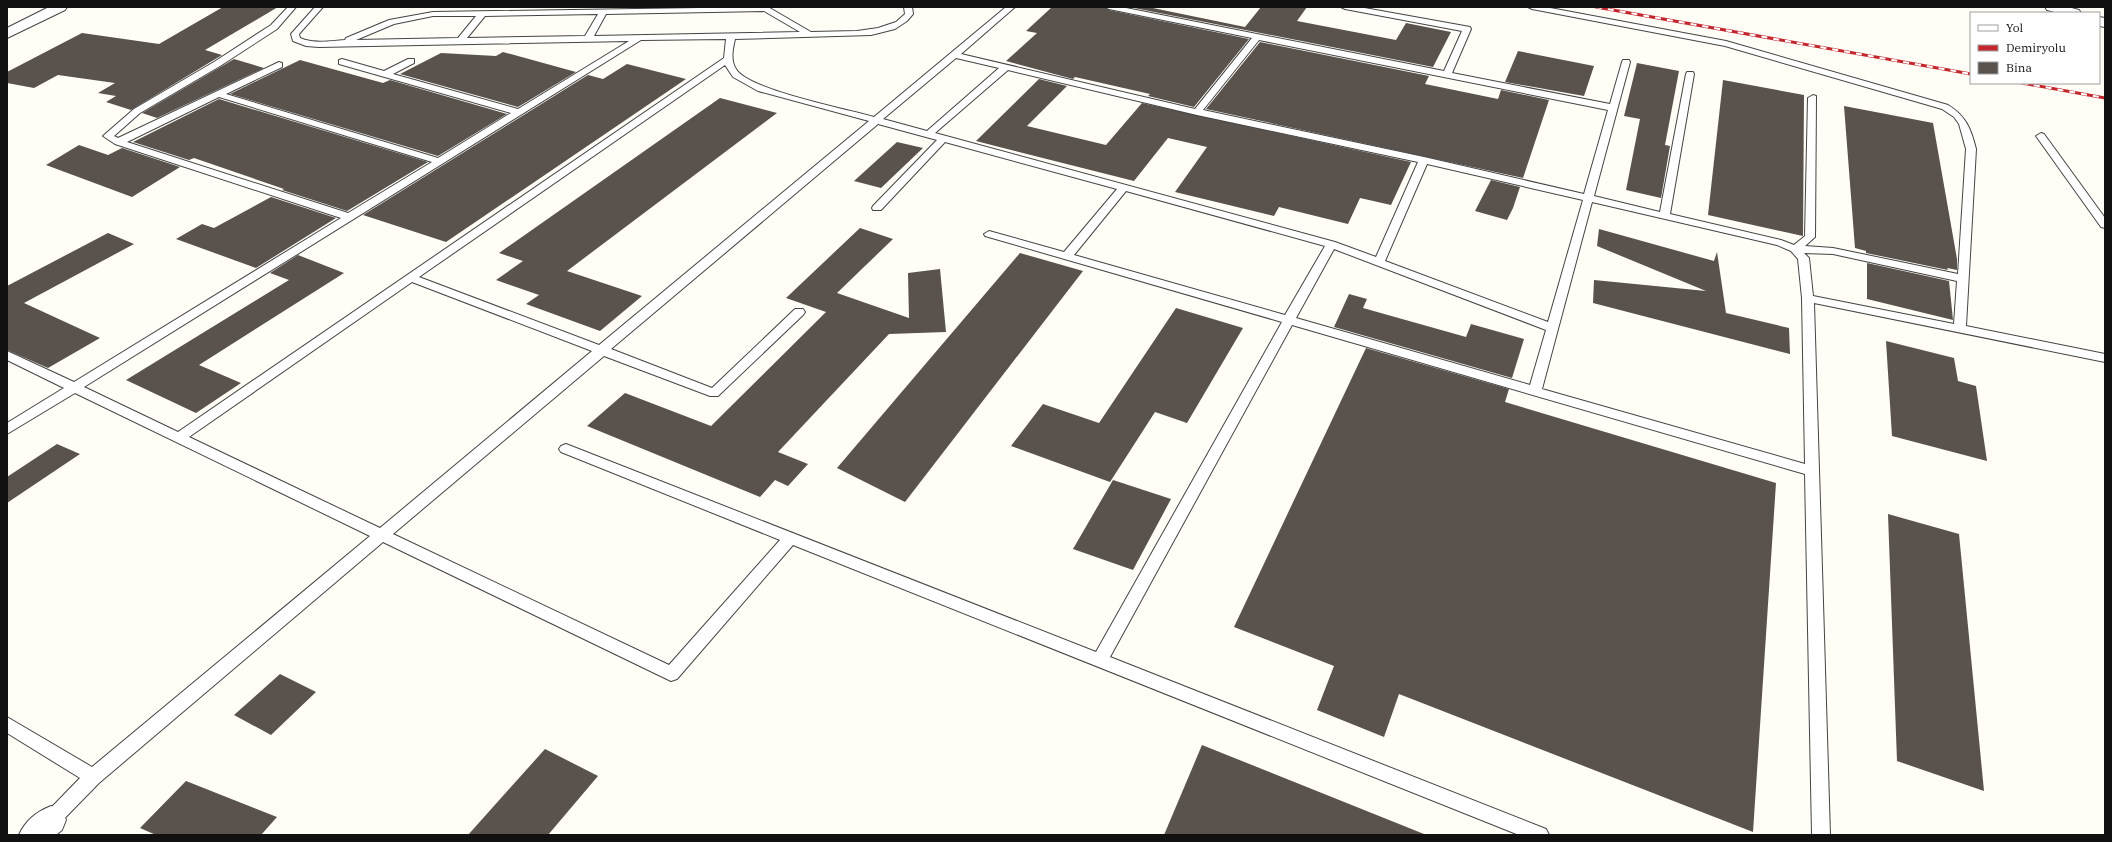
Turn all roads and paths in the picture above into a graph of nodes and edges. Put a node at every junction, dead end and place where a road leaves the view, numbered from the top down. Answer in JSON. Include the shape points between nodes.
{"nodes":[{"id":1,"x":60,"y":7,"type":"edge"},
{"id":2,"x":292,"y":7,"type":"edge"},
{"id":3,"x":319,"y":7,"type":"edge"},
{"id":4,"x":908,"y":7,"type":"edge"},
{"id":5,"x":1011,"y":7,"type":"edge"},
{"id":6,"x":1109,"y":7,"type":"edge"},
{"id":7,"x":1345,"y":7,"type":"edge"},
{"id":8,"x":1532,"y":7,"type":"edge"},
{"id":9,"x":2052,"y":7,"type":"edge"},
{"id":10,"x":604,"y":11,"type":"junction"},
{"id":11,"x":2070,"y":12,"type":"edge"},
{"id":12,"x":483,"y":13,"type":"junction"},
{"id":13,"x":7,"y":34,"type":"edge"},
{"id":14,"x":810,"y":34,"type":"junction"},
{"id":15,"x":731,"y":36,"type":"junction"},
{"id":16,"x":639,"y":38,"type":"junction"},
{"id":17,"x":1256,"y":38,"type":"junction"},
{"id":18,"x":588,"y":39,"type":"junction"},
{"id":19,"x":460,"y":41,"type":"junction"},
{"id":20,"x":342,"y":43,"type":"junction"},
{"id":21,"x":955,"y":55,"type":"junction"},
{"id":22,"x":728,"y":59,"type":"junction"},
{"id":23,"x":411,"y":61,"type":"dead end"},
{"id":24,"x":342,"y":62,"type":"dead end"},
{"id":25,"x":1626,"y":62,"type":"dead end"},
{"id":26,"x":279,"y":65,"type":"dead end"},
{"id":27,"x":1006,"y":67,"type":"junction"},
{"id":28,"x":385,"y":74,"type":"junction"},
{"id":29,"x":1690,"y":74,"type":"dead end"},
{"id":30,"x":1447,"y":75,"type":"junction"},
{"id":31,"x":218,"y":94,"type":"junction"},
{"id":32,"x":1813,"y":98,"type":"dead end"},
{"id":33,"x":1614,"y":108,"type":"junction"},
{"id":34,"x":519,"y":112,"type":"junction"},
{"id":35,"x":1197,"y":112,"type":"junction"},
{"id":36,"x":878,"y":120,"type":"junction"},
{"id":37,"x":929,"y":134,"type":"junction"},
{"id":38,"x":2041,"y":136,"type":"dead end"},
{"id":39,"x":944,"y":138,"type":"junction"},
{"id":40,"x":118,"y":142,"type":"junction"},
{"id":41,"x":1424,"y":160,"type":"junction"},
{"id":42,"x":439,"y":161,"type":"junction"},
{"id":43,"x":1124,"y":188,"type":"junction"},
{"id":44,"x":1589,"y":198,"type":"junction"},
{"id":45,"x":877,"y":208,"type":"dead end"},
{"id":46,"x":1664,"y":216,"type":"junction"},
{"id":47,"x":350,"y":217,"type":"junction"},
{"id":48,"x":2105,"y":225,"type":"edge"},
{"id":49,"x":990,"y":234,"type":"dead end"},
{"id":50,"x":1331,"y":244,"type":"junction"},
{"id":51,"x":1795,"y":249,"type":"junction"},
{"id":52,"x":1067,"y":256,"type":"junction"},
{"id":53,"x":1379,"y":262,"type":"junction"},
{"id":54,"x":411,"y":278,"type":"junction"},
{"id":55,"x":1963,"y":279,"type":"junction"},
{"id":56,"x":1808,"y":298,"type":"junction"},
{"id":57,"x":799,"y":312,"type":"dead end"},
{"id":58,"x":1289,"y":320,"type":"junction"},
{"id":59,"x":1553,"y":328,"type":"junction"},
{"id":60,"x":1960,"y":328,"type":"junction"},
{"id":61,"x":601,"y":352,"type":"junction"},
{"id":62,"x":7,"y":355,"type":"edge"},
{"id":63,"x":2105,"y":358,"type":"edge"},
{"id":64,"x":75,"y":387,"type":"junction"},
{"id":65,"x":1535,"y":391,"type":"junction"},
{"id":66,"x":7,"y":429,"type":"edge"},
{"id":67,"x":180,"y":437,"type":"junction"},
{"id":68,"x":566,"y":449,"type":"dead end"},
{"id":69,"x":1812,"y":471,"type":"junction"},
{"id":70,"x":383,"y":535,"type":"junction"},
{"id":71,"x":790,"y":538,"type":"junction"},
{"id":72,"x":1100,"y":660,"type":"junction"},
{"id":73,"x":7,"y":724,"type":"edge"},
{"id":74,"x":93,"y":777,"type":"junction"},
{"id":75,"x":43,"y":828,"type":"edge"},
{"id":76,"x":1540,"y":835,"type":"edge"},
{"id":77,"x":1821,"y":835,"type":"edge"}],
"edges":[{"from":1,"to":13,"type":"street"},
{"from":2,"to":40,"type":"lane","via":[[283,19],[262,34],[137,111],[108,136]]},
{"from":3,"to":20,"type":"lane","via":[[295,34],[296,39],[309,43]]},
{"from":4,"to":14,"type":"lane","via":[[908,14],[904,20],[886,29],[857,34]]},
{"from":5,"to":21,"type":"lane"},
{"from":6,"to":17,"type":"lane"},
{"from":7,"to":30,"type":"lane","via":[[1468,29]]},
{"from":8,"to":55,"type":"lane","via":[[1726,44],[1952,111],[1966,126],[1971,149]]},
{"from":9,"to":11,"type":"street"},
{"from":10,"to":12,"type":"lane"},
{"from":10,"to":14,"type":"lane","via":[[766,9]]},
{"from":10,"to":18,"type":"lane"},
{"from":12,"to":19,"type":"lane"},
{"from":12,"to":20,"type":"lane","via":[[439,14],[392,22]]},
{"from":14,"to":15,"type":"lane"},
{"from":15,"to":16,"type":"lane"},
{"from":15,"to":22,"type":"lane"},
{"from":16,"to":18,"type":"lane"},
{"from":16,"to":34,"type":"lane"},
{"from":17,"to":30,"type":"lane"},
{"from":17,"to":35,"type":"lane"},
{"from":18,"to":19,"type":"lane"},
{"from":19,"to":20,"type":"lane"},
{"from":21,"to":27,"type":"lane"},
{"from":21,"to":36,"type":"lane"},
{"from":22,"to":36,"type":"lane","via":[[732,72],[751,85]]},
{"from":22,"to":54,"type":"lane"},
{"from":23,"to":28,"type":"lane"},
{"from":24,"to":28,"type":"lane"},
{"from":25,"to":33,"type":"lane"},
{"from":26,"to":31,"type":"lane"},
{"from":27,"to":35,"type":"lane"},
{"from":27,"to":37,"type":"lane"},
{"from":28,"to":34,"type":"lane"},
{"from":29,"to":46,"type":"lane"},
{"from":30,"to":33,"type":"lane"},
{"from":31,"to":40,"type":"lane"},
{"from":31,"to":42,"type":"lane"},
{"from":32,"to":51,"type":"lane","via":[[1810,237]]},
{"from":33,"to":44,"type":"lane"},
{"from":34,"to":42,"type":"lane"},
{"from":35,"to":41,"type":"lane"},
{"from":36,"to":37,"type":"lane"},
{"from":36,"to":61,"type":"lane"},
{"from":37,"to":39,"type":"lane"},
{"from":38,"to":48,"type":"lane"},
{"from":39,"to":43,"type":"lane"},
{"from":39,"to":45,"type":"lane"},
{"from":40,"to":47,"type":"lane"},
{"from":41,"to":44,"type":"lane"},
{"from":41,"to":53,"type":"lane"},
{"from":42,"to":47,"type":"lane"},
{"from":43,"to":50,"type":"lane"},
{"from":43,"to":52,"type":"lane"},
{"from":44,"to":46,"type":"lane"},
{"from":44,"to":59,"type":"lane"},
{"from":46,"to":51,"type":"lane","via":[[1781,243]]},
{"from":47,"to":64,"type":"lane"},
{"from":49,"to":52,"type":"lane"},
{"from":50,"to":53,"type":"lane"},
{"from":50,"to":58,"type":"lane"},
{"from":51,"to":55,"type":"lane","via":[[1833,251]]},
{"from":51,"to":56,"type":"lane","via":[[1803,258]]},
{"from":52,"to":58,"type":"lane"},
{"from":53,"to":59,"type":"lane"},
{"from":54,"to":61,"type":"lane"},
{"from":54,"to":67,"type":"lane"},
{"from":55,"to":60,"type":"lane"},
{"from":56,"to":60,"type":"lane"},
{"from":56,"to":69,"type":"lane"},
{"from":57,"to":61,"type":"lane","via":[[714,393]]},
{"from":58,"to":65,"type":"lane"},
{"from":58,"to":72,"type":"lane"},
{"from":59,"to":65,"type":"lane"},
{"from":60,"to":63,"type":"lane"},
{"from":61,"to":70,"type":"lane"},
{"from":62,"to":64,"type":"lane"},
{"from":64,"to":66,"type":"lane"},
{"from":64,"to":67,"type":"lane"},
{"from":65,"to":69,"type":"lane"},
{"from":67,"to":70,"type":"lane"},
{"from":68,"to":71,"type":"lane"},
{"from":69,"to":77,"type":"lane"},
{"from":70,"to":71,"type":"lane","via":[[671,674]]},
{"from":70,"to":74,"type":"lane"},
{"from":71,"to":72,"type":"lane"},
{"from":72,"to":76,"type":"lane"},
{"from":73,"to":74,"type":"lane"},
{"from":74,"to":75,"type":"lane"}]}
